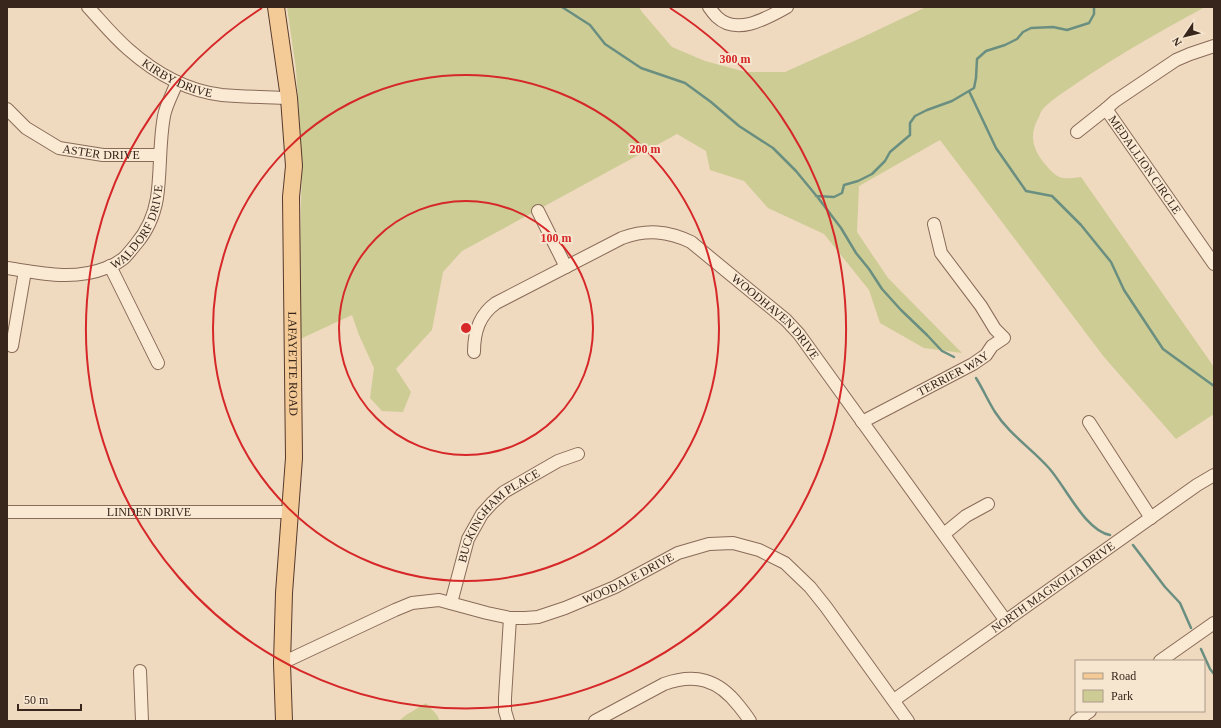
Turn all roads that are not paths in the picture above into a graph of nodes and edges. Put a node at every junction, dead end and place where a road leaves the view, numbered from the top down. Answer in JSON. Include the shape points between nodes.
{"nodes":[{"id":1,"x":88,"y":7,"type":"edge"},
{"id":2,"x":276,"y":7,"type":"edge"},
{"id":3,"x":709,"y":7,"type":"edge"},
{"id":4,"x":787,"y":7,"type":"edge"},
{"id":5,"x":1214,"y":46,"type":"edge"},
{"id":6,"x":177,"y":82,"type":"junction"},
{"id":7,"x":289,"y":98,"type":"junction"},
{"id":8,"x":7,"y":109,"type":"edge"},
{"id":9,"x":1106,"y":109,"type":"junction"},
{"id":10,"x":1077,"y":132,"type":"dead end"},
{"id":11,"x":160,"y":154,"type":"junction"},
{"id":12,"x":538,"y":211,"type":"dead end"},
{"id":13,"x":934,"y":224,"type":"dead end"},
{"id":14,"x":1214,"y":264,"type":"edge"},
{"id":15,"x":110,"y":266,"type":"junction"},
{"id":16,"x":566,"y":267,"type":"junction"},
{"id":17,"x":7,"y":268,"type":"edge"},
{"id":18,"x":25,"y":271,"type":"junction"},
{"id":19,"x":12,"y":346,"type":"dead end"},
{"id":20,"x":474,"y":352,"type":"dead end"},
{"id":21,"x":158,"y":362,"type":"dead end"},
{"id":22,"x":862,"y":422,"type":"junction"},
{"id":23,"x":1089,"y":422,"type":"dead end"},
{"id":24,"x":578,"y":454,"type":"dead end"},
{"id":25,"x":1214,"y":475,"type":"edge"},
{"id":26,"x":988,"y":504,"type":"dead end"},
{"id":27,"x":7,"y":512,"type":"edge"},
{"id":28,"x":290,"y":512,"type":"junction"},
{"id":29,"x":1150,"y":518,"type":"junction"},
{"id":30,"x":944,"y":534,"type":"junction"},
{"id":31,"x":451,"y":603,"type":"junction"},
{"id":32,"x":510,"y":618,"type":"junction"},
{"id":33,"x":1006,"y":621,"type":"junction"},
{"id":34,"x":1214,"y":623,"type":"edge"},
{"id":35,"x":1161,"y":660,"type":"edge"},
{"id":36,"x":282,"y":663,"type":"junction"},
{"id":37,"x":140,"y":671,"type":"dead end"},
{"id":38,"x":894,"y":700,"type":"junction"},
{"id":39,"x":1089,"y":712,"type":"edge"},
{"id":40,"x":142,"y":721,"type":"edge"},
{"id":41,"x":284,"y":721,"type":"edge"},
{"id":42,"x":508,"y":721,"type":"edge"},
{"id":43,"x":595,"y":721,"type":"edge"},
{"id":44,"x":750,"y":721,"type":"edge"},
{"id":45,"x":908,"y":721,"type":"edge"},
{"id":46,"x":1076,"y":721,"type":"edge"}],
"edges":[{"from":1,"to":6,"type":"street","name":"KIRBY DRIVE","via":[[128,49],[152,68]]},
{"from":2,"to":7,"type":"main road","name":"LAFAYETTE ROAD"},
{"from":3,"to":4,"type":"street","via":[[723,22],[740,25],[751,24]]},
{"from":5,"to":9,"type":"street","name":"MEDALLION CIRCLE","via":[[1176,60]]},
{"from":6,"to":7,"type":"street","name":"KIRBY DRIVE","via":[[220,95]]},
{"from":6,"to":11,"type":"street","name":"WALDORF DRIVE","via":[[165,114]]},
{"from":7,"to":28,"type":"main road","name":"LAFAYETTE ROAD","via":[[294,166],[291,197],[294,458]]},
{"from":8,"to":11,"type":"street","name":"ASTER DRIVE","via":[[26,128],[59,148],[103,155]]},
{"from":9,"to":10,"type":"street"},
{"from":9,"to":14,"type":"street","name":"MEDALLION CIRCLE"},
{"from":11,"to":15,"type":"street","name":"WALDORF DRIVE","via":[[157,196],[148,227],[123,258]]},
{"from":12,"to":16,"type":"street"},
{"from":13,"to":22,"type":"street","name":"TERRIER WAY","via":[[941,253],[982,306],[994,330],[1004,338],[973,364]]},
{"from":15,"to":18,"type":"street","name":"WALDORF DRIVE","via":[[72,276]]},
{"from":15,"to":21,"type":"street"},
{"from":16,"to":20,"type":"street","name":"WOODHAVEN DRIVE","via":[[488,308],[481,318],[474,338]]},
{"from":16,"to":22,"type":"street","name":"WOODHAVEN DRIVE","via":[[635,233],[668,233],[691,242],[786,320],[799,334]]},
{"from":17,"to":18,"type":"street","name":"WALDORF DRIVE"},
{"from":18,"to":19,"type":"street"},
{"from":22,"to":30,"type":"street","name":"WOODHAVEN DRIVE"},
{"from":23,"to":29,"type":"street"},
{"from":24,"to":31,"type":"street","name":"BUCKINGHAM PLACE","via":[[558,461],[504,492],[492,502],[468,539]]},
{"from":25,"to":29,"type":"street","name":"NORTH MAGNOLIA DRIVE"},
{"from":26,"to":30,"type":"street","via":[[966,516]]},
{"from":27,"to":28,"type":"street","name":"LINDEN DRIVE"},
{"from":28,"to":36,"type":"main road","name":"LAFAYETTE ROAD"},
{"from":29,"to":33,"type":"street","name":"NORTH MAGNOLIA DRIVE"},
{"from":30,"to":33,"type":"street","name":"WOODHAVEN DRIVE"},
{"from":31,"to":32,"type":"street","name":"WOODALE DRIVE"},
{"from":31,"to":36,"type":"street","name":"WOODALE DRIVE","via":[[439,600],[412,603]]},
{"from":32,"to":38,"type":"street","name":"WOODALE DRIVE","via":[[532,618],[553,613],[615,586],[678,553],[709,544],[733,543],[772,556],[797,574],[826,607]]},
{"from":32,"to":42,"type":"street","via":[[505,698]]},
{"from":33,"to":38,"type":"street","name":"NORTH MAGNOLIA DRIVE"},
{"from":34,"to":35,"type":"street"},
{"from":36,"to":41,"type":"main road","name":"LAFAYETTE ROAD"},
{"from":37,"to":40,"type":"street"},
{"from":38,"to":45,"type":"street","name":"WOODALE DRIVE"},
{"from":39,"to":46,"type":"street"},
{"from":43,"to":44,"type":"street","via":[[664,684],[694,678],[714,683],[726,691]]}]}
